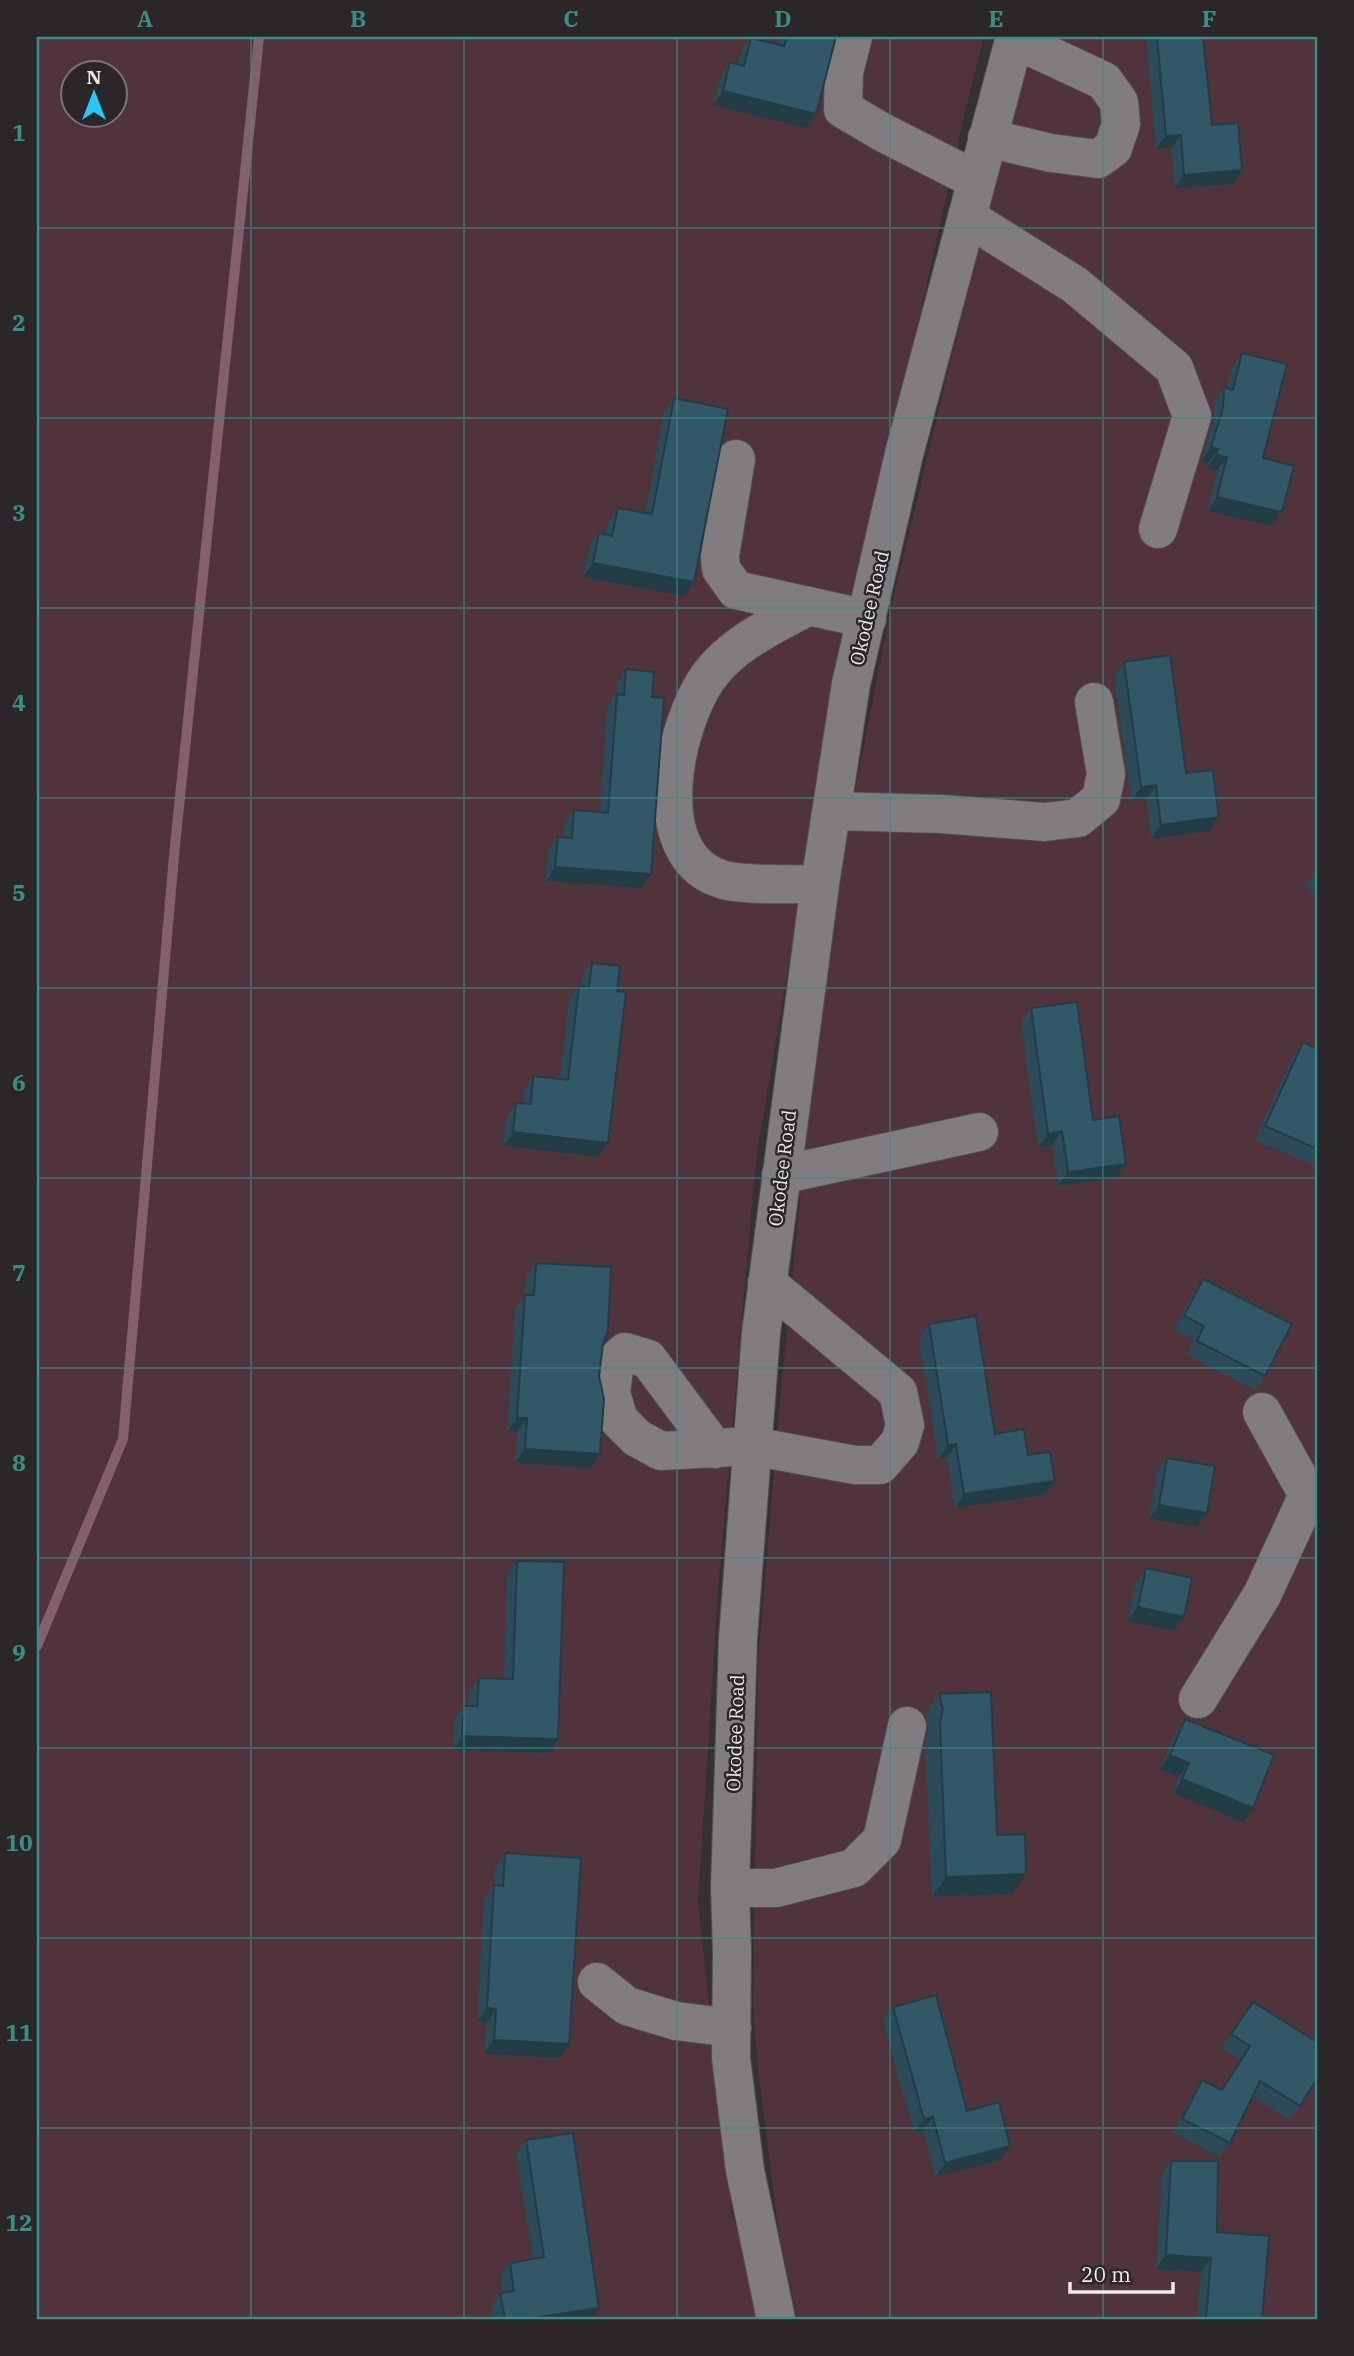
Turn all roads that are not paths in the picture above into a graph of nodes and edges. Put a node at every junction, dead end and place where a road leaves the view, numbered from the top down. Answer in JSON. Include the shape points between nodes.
{"nodes":[{"id":1,"x":853,"y":37,"type":"edge"},
{"id":2,"x":1015,"y":38,"type":"edge"},
{"id":3,"x":987,"y":138,"type":"junction"},
{"id":4,"x":976,"y":180,"type":"junction"},
{"id":5,"x":967,"y":217,"type":"junction"},
{"id":6,"x":736,"y":459,"type":"dead end"},
{"id":7,"x":1158,"y":529,"type":"dead end"},
{"id":8,"x":808,"y":606,"type":"junction"},
{"id":9,"x":867,"y":619,"type":"junction"},
{"id":10,"x":1094,"y":702,"type":"dead end"},
{"id":11,"x":832,"y":811,"type":"junction"},
{"id":12,"x":820,"y":884,"type":"junction"},
{"id":13,"x":979,"y":1132,"type":"dead end"},
{"id":14,"x":781,"y":1175,"type":"junction"},
{"id":15,"x":767,"y":1283,"type":"junction"},
{"id":16,"x":1262,"y":1412,"type":"dead end"},
{"id":17,"x":752,"y":1446,"type":"junction"},
{"id":18,"x":715,"y":1448,"type":"dead end"},
{"id":19,"x":1312,"y":1495,"type":"edge"},
{"id":20,"x":1198,"y":1699,"type":"dead end"},
{"id":21,"x":908,"y":1726,"type":"dead end"},
{"id":22,"x":730,"y":1888,"type":"junction"},
{"id":23,"x":597,"y":1982,"type":"dead end"},
{"id":24,"x":732,"y":2028,"type":"junction"},
{"id":25,"x":776,"y":2319,"type":"edge"}],
"edges":[{"from":1,"to":4,"type":"street","via":[[844,72],[843,108]]},
{"from":2,"to":3,"type":"street","name":"Okodee Road"},
{"from":2,"to":3,"type":"street","via":[[1104,81],[1118,102],[1121,124],[1113,148],[1098,159]]},
{"from":3,"to":4,"type":"street","name":"Okodee Road"},
{"from":4,"to":5,"type":"street","name":"Okodee Road"},
{"from":5,"to":7,"type":"street","via":[[1075,285],[1174,368],[1192,416]]},
{"from":5,"to":9,"type":"street","name":"Okodee Road","via":[[904,454]]},
{"from":6,"to":8,"type":"street","via":[[721,569],[736,590]]},
{"from":8,"to":9,"type":"street"},
{"from":8,"to":12,"type":"street","via":[[746,641],[710,674],[683,730],[673,784],[673,818],[684,849],[703,870],[724,880]]},
{"from":9,"to":11,"type":"street","name":"Okodee Road","via":[[851,684]]},
{"from":10,"to":11,"type":"street","via":[[1106,774],[1101,799],[1078,818],[1045,822]]},
{"from":11,"to":12,"type":"street","name":"Okodee Road"},
{"from":12,"to":14,"type":"street","name":"Okodee Road"},
{"from":13,"to":14,"type":"street"},
{"from":14,"to":15,"type":"street","name":"Okodee Road"},
{"from":15,"to":17,"type":"street","name":"Okodee Road"},
{"from":15,"to":17,"type":"street","via":[[898,1392],[905,1425],[900,1442],[880,1465],[855,1465]]},
{"from":16,"to":19,"type":"street"},
{"from":17,"to":18,"type":"street"},
{"from":17,"to":22,"type":"street","name":"Okodee Road","via":[[738,1638]]},
{"from":19,"to":20,"type":"street","via":[[1262,1595]]},
{"from":21,"to":22,"type":"street","via":[[882,1840],[854,1868],[776,1888]]},
{"from":22,"to":24,"type":"street","name":"Okodee Road"},
{"from":23,"to":24,"type":"street","via":[[627,2006],[676,2021]]},
{"from":24,"to":25,"type":"street","name":"Okodee Road","via":[[731,2058],[745,2170]]}]}
